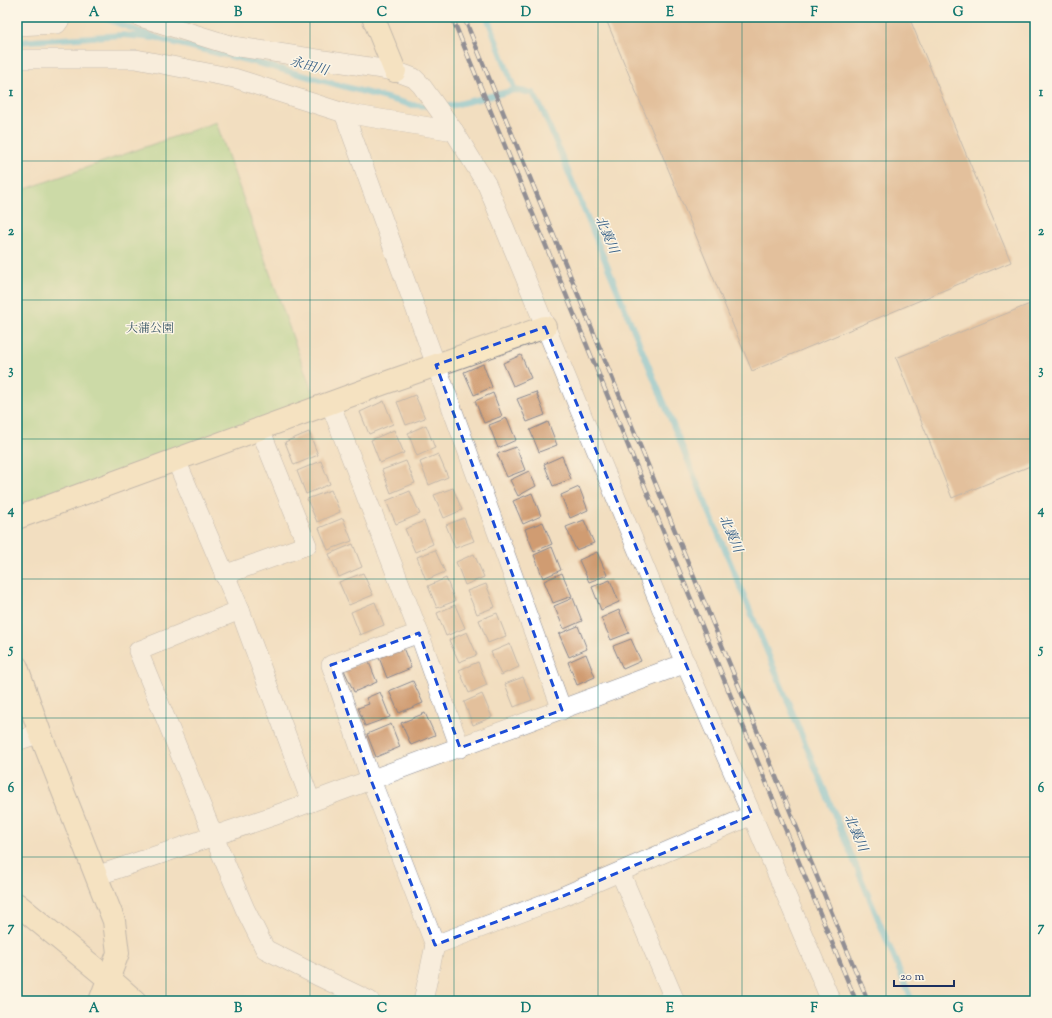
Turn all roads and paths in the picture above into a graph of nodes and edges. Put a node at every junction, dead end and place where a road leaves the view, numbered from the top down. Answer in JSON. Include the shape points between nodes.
{"nodes":[{"id":1,"x":62,"y":17,"type":"edge"},
{"id":2,"x":140,"y":17,"type":"edge"},
{"id":3,"x":373,"y":17,"type":"edge"},
{"id":4,"x":17,"y":26,"type":"edge"},
{"id":5,"x":17,"y":59,"type":"edge"},
{"id":6,"x":395,"y":71,"type":"junction"},
{"id":7,"x":344,"y":112,"type":"junction"},
{"id":8,"x":450,"y":126,"type":"junction"},
{"id":9,"x":545,"y":327,"type":"junction"},
{"id":10,"x":436,"y":365,"type":"junction"},
{"id":11,"x":330,"y":403,"type":"junction"},
{"id":12,"x":260,"y":429,"type":"junction"},
{"id":13,"x":176,"y":460,"type":"junction"},
{"id":14,"x":17,"y":518,"type":"edge"},
{"id":15,"x":224,"y":575,"type":"junction"},
{"id":16,"x":240,"y":610,"type":"junction"},
{"id":17,"x":419,"y":633,"type":"junction"},
{"id":18,"x":686,"y":664,"type":"junction"},
{"id":19,"x":17,"y":667,"type":"edge"},
{"id":20,"x":562,"y":710,"type":"junction"},
{"id":21,"x":40,"y":732,"type":"junction"},
{"id":22,"x":17,"y":741,"type":"edge"},
{"id":23,"x":460,"y":748,"type":"junction"},
{"id":24,"x":371,"y":780,"type":"junction"},
{"id":25,"x":311,"y":802,"type":"junction"},
{"id":26,"x":752,"y":815,"type":"junction"},
{"id":27,"x":214,"y":837,"type":"junction"},
{"id":28,"x":620,"y":872,"type":"junction"},
{"id":29,"x":96,"y":876,"type":"junction"},
{"id":30,"x":17,"y":904,"type":"edge"},
{"id":31,"x":435,"y":945,"type":"junction"},
{"id":32,"x":109,"y":978,"type":"junction"},
{"id":33,"x":100,"y":1001,"type":"edge"},
{"id":34,"x":135,"y":1001,"type":"edge"},
{"id":35,"x":370,"y":1001,"type":"edge"},
{"id":36,"x":423,"y":1001,"type":"edge"},
{"id":37,"x":675,"y":1001,"type":"edge"},
{"id":38,"x":831,"y":1001,"type":"edge"}],
"edges":[{"from":1,"to":4,"type":"street","via":[[57,24]]},
{"from":2,"to":6,"type":"street","via":[[233,46]]},
{"from":3,"to":6,"type":"street"},
{"from":5,"to":7,"type":"street","via":[[136,59],[234,78]]},
{"from":6,"to":8,"type":"street","via":[[414,78]]},
{"from":7,"to":8,"type":"street"},
{"from":7,"to":10,"type":"street"},
{"from":8,"to":9,"type":"street","via":[[487,185]]},
{"from":9,"to":10,"type":"street"},
{"from":9,"to":18,"type":"street"},
{"from":10,"to":11,"type":"street"},
{"from":10,"to":20,"type":"street"},
{"from":11,"to":12,"type":"street"},
{"from":11,"to":17,"type":"street"},
{"from":12,"to":13,"type":"street"},
{"from":12,"to":15,"type":"street","via":[[307,545]]},
{"from":13,"to":14,"type":"street"},
{"from":13,"to":15,"type":"street"},
{"from":15,"to":16,"type":"street"},
{"from":16,"to":25,"type":"street"},
{"from":16,"to":27,"type":"street","via":[[138,651]]},
{"from":17,"to":23,"type":"street"},
{"from":17,"to":24,"type":"street","via":[[331,664]]},
{"from":18,"to":20,"type":"street"},
{"from":18,"to":26,"type":"street"},
{"from":19,"to":21,"type":"street"},
{"from":20,"to":23,"type":"street"},
{"from":21,"to":22,"type":"street"},
{"from":21,"to":29,"type":"street"},
{"from":23,"to":24,"type":"street"},
{"from":24,"to":25,"type":"street"},
{"from":24,"to":31,"type":"street"},
{"from":25,"to":27,"type":"street"},
{"from":26,"to":28,"type":"street"},
{"from":26,"to":38,"type":"street"},
{"from":27,"to":29,"type":"street"},
{"from":27,"to":35,"type":"street","via":[[265,949]]},
{"from":28,"to":31,"type":"street"},
{"from":28,"to":37,"type":"street"},
{"from":29,"to":32,"type":"street","via":[[114,921],[116,934],[118,953]]},
{"from":30,"to":32,"type":"street"},
{"from":31,"to":36,"type":"street"},
{"from":32,"to":33,"type":"street"},
{"from":32,"to":34,"type":"street"}]}
